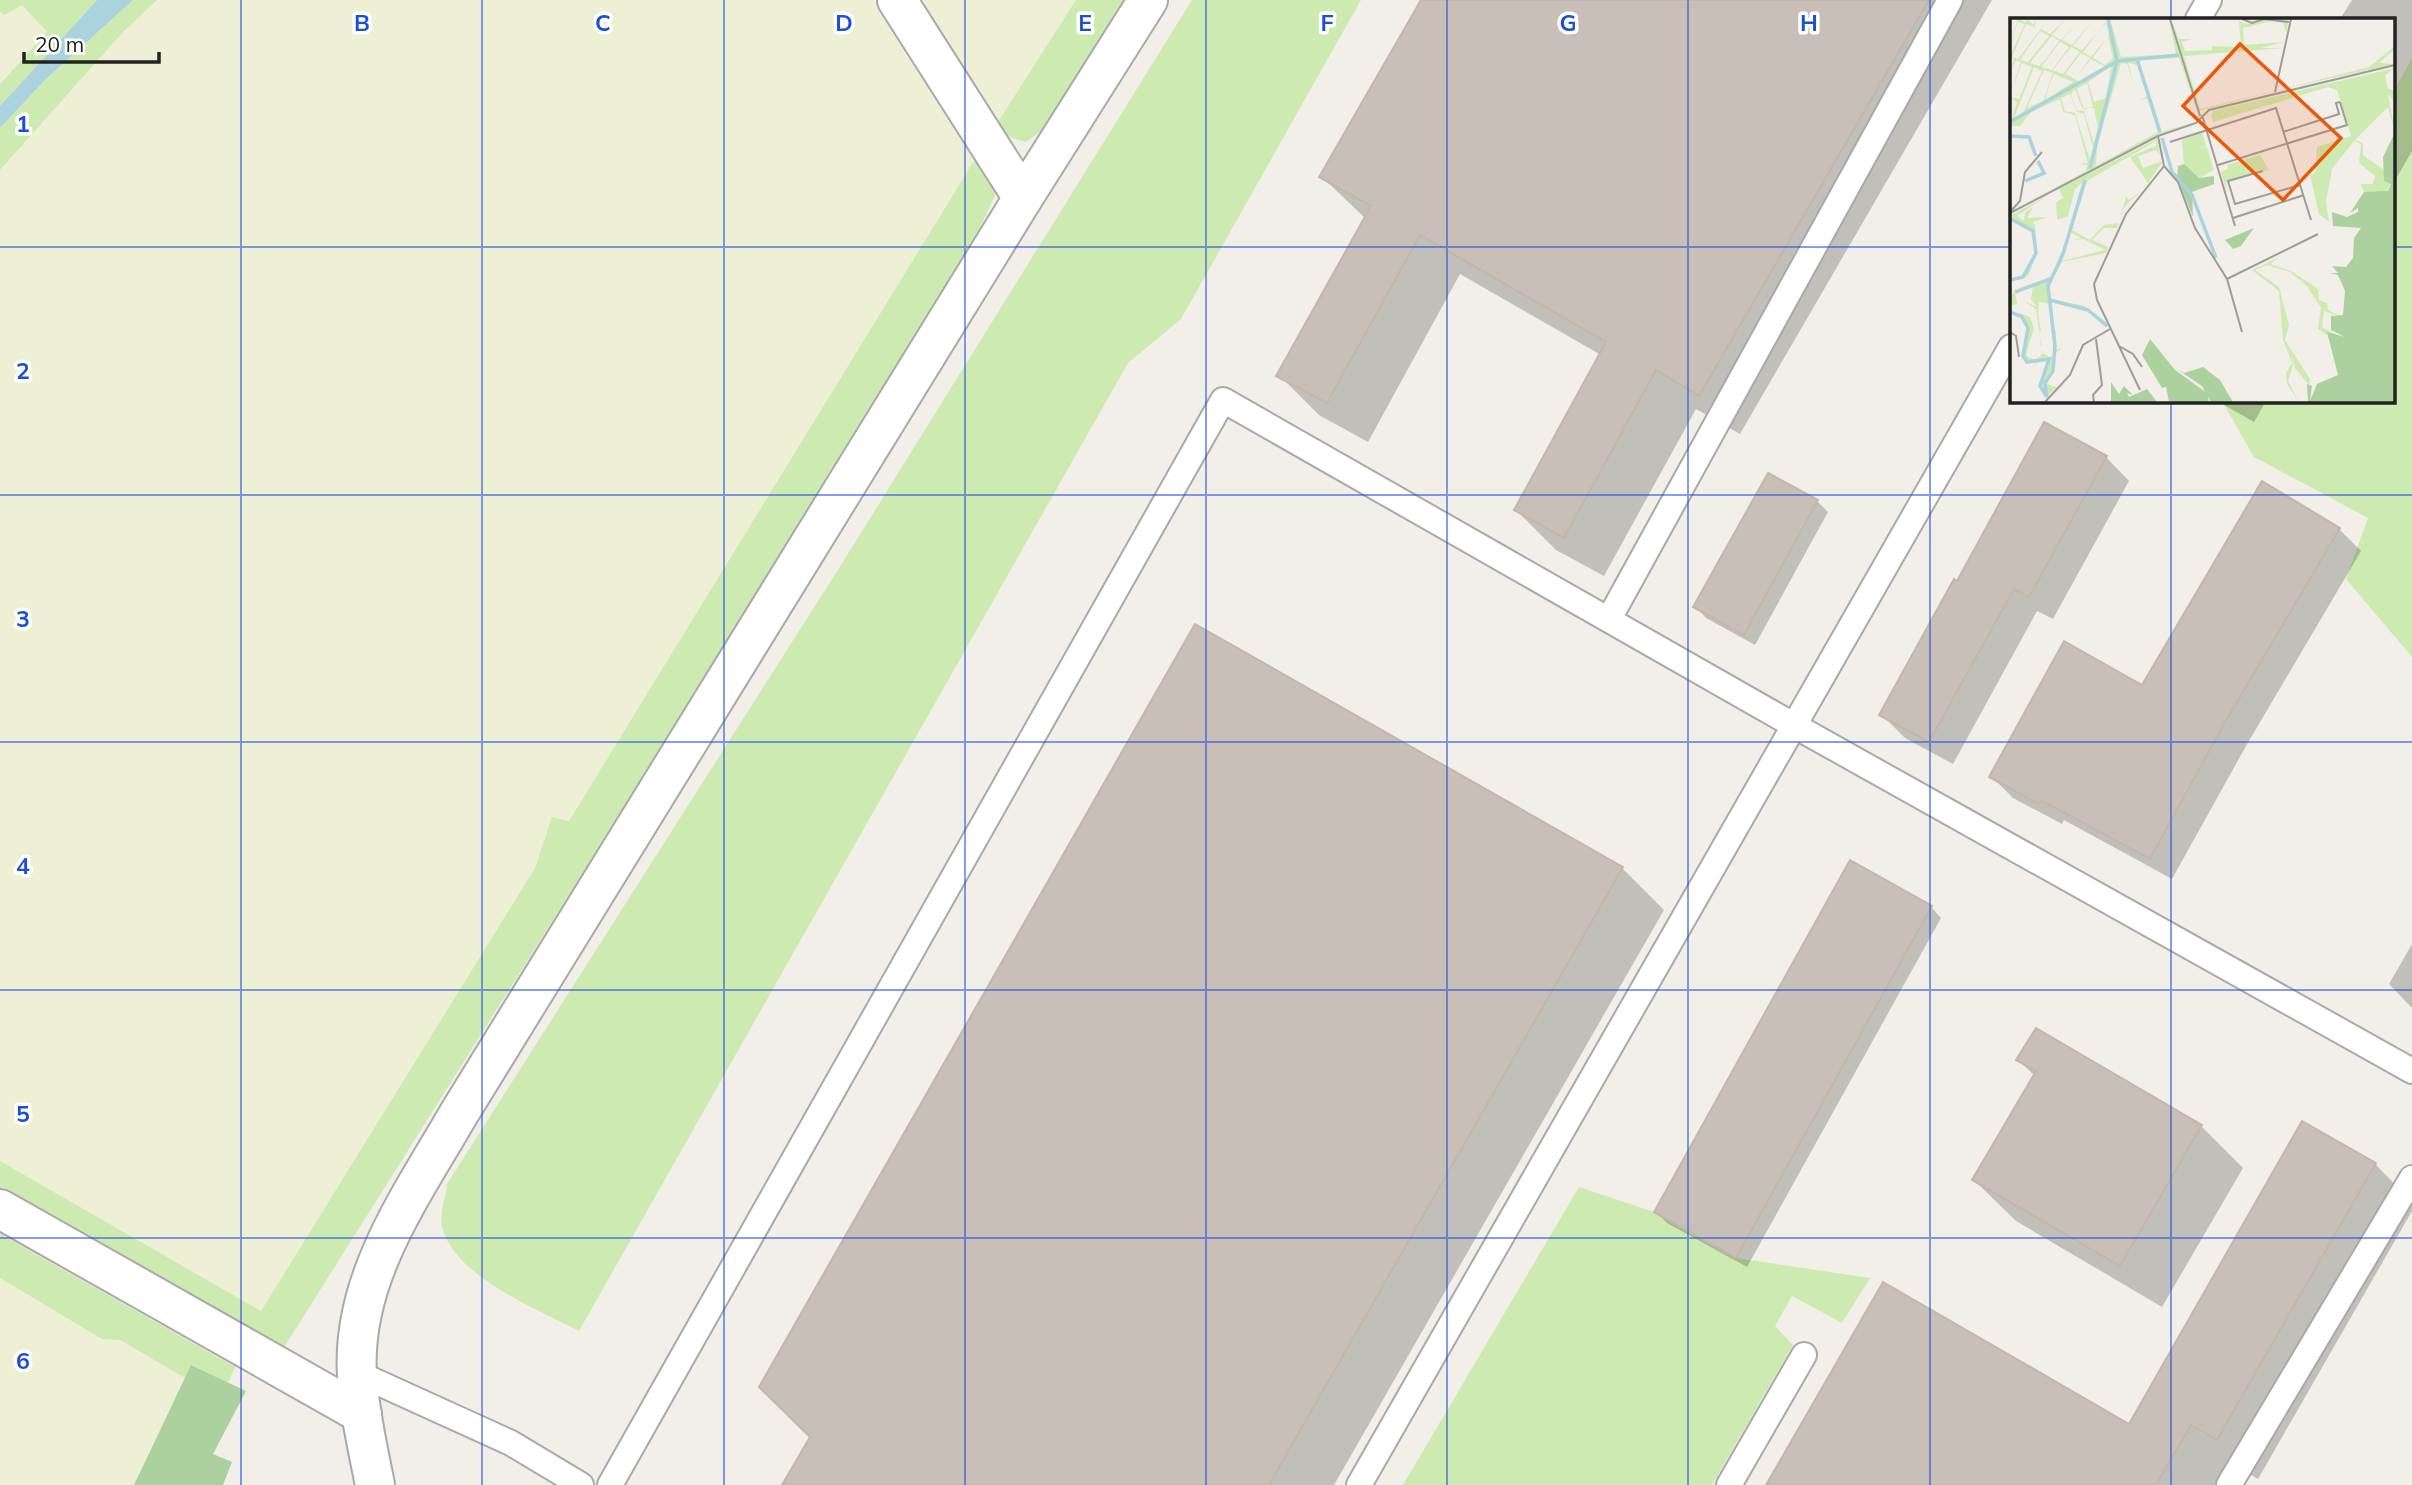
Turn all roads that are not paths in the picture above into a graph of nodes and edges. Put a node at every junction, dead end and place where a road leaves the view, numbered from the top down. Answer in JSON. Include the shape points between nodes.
{"nodes":[{"id":1,"x":897,"y":0,"type":"edge"},
{"id":2,"x":1148,"y":0,"type":"edge"},
{"id":3,"x":1950,"y":0,"type":"edge"},
{"id":4,"x":2208,"y":0,"type":"edge"},
{"id":5,"x":2199,"y":18,"type":"edge"},
{"id":6,"x":1023,"y":198,"type":"junction"},
{"id":7,"x":2010,"y":349,"type":"edge"},
{"id":8,"x":1609,"y":619,"type":"junction"},
{"id":9,"x":1795,"y":726,"type":"junction"},
{"id":10,"x":2412,"y":1071,"type":"edge"},
{"id":11,"x":2412,"y":1178,"type":"edge"},
{"id":12,"x":0,"y":1209,"type":"edge"},
{"id":13,"x":1804,"y":1355,"type":"dead end"},
{"id":14,"x":356,"y":1373,"type":"junction"},
{"id":15,"x":362,"y":1414,"type":"junction"},
{"id":16,"x":375,"y":1485,"type":"edge"},
{"id":17,"x":581,"y":1485,"type":"edge"},
{"id":18,"x":610,"y":1485,"type":"edge"},
{"id":19,"x":1359,"y":1485,"type":"edge"},
{"id":20,"x":1729,"y":1485,"type":"edge"},
{"id":21,"x":2229,"y":1485,"type":"edge"}],
"edges":[{"from":1,"to":6,"type":"street"},
{"from":2,"to":6,"type":"street"},
{"from":3,"to":8,"type":"lane"},
{"from":4,"to":5,"type":"lane"},
{"from":6,"to":14,"type":"street","via":[[394,1225],[361,1311]]},
{"from":7,"to":9,"type":"lane"},
{"from":8,"to":9,"type":"lane"},
{"from":8,"to":18,"type":"lane","via":[[1223,400]]},
{"from":9,"to":10,"type":"lane"},
{"from":9,"to":19,"type":"lane"},
{"from":11,"to":21,"type":"lane"},
{"from":12,"to":15,"type":"street"},
{"from":13,"to":20,"type":"lane"},
{"from":14,"to":15,"type":"street"},
{"from":14,"to":17,"type":"lane","via":[[511,1443]]},
{"from":15,"to":16,"type":"street"}]}
